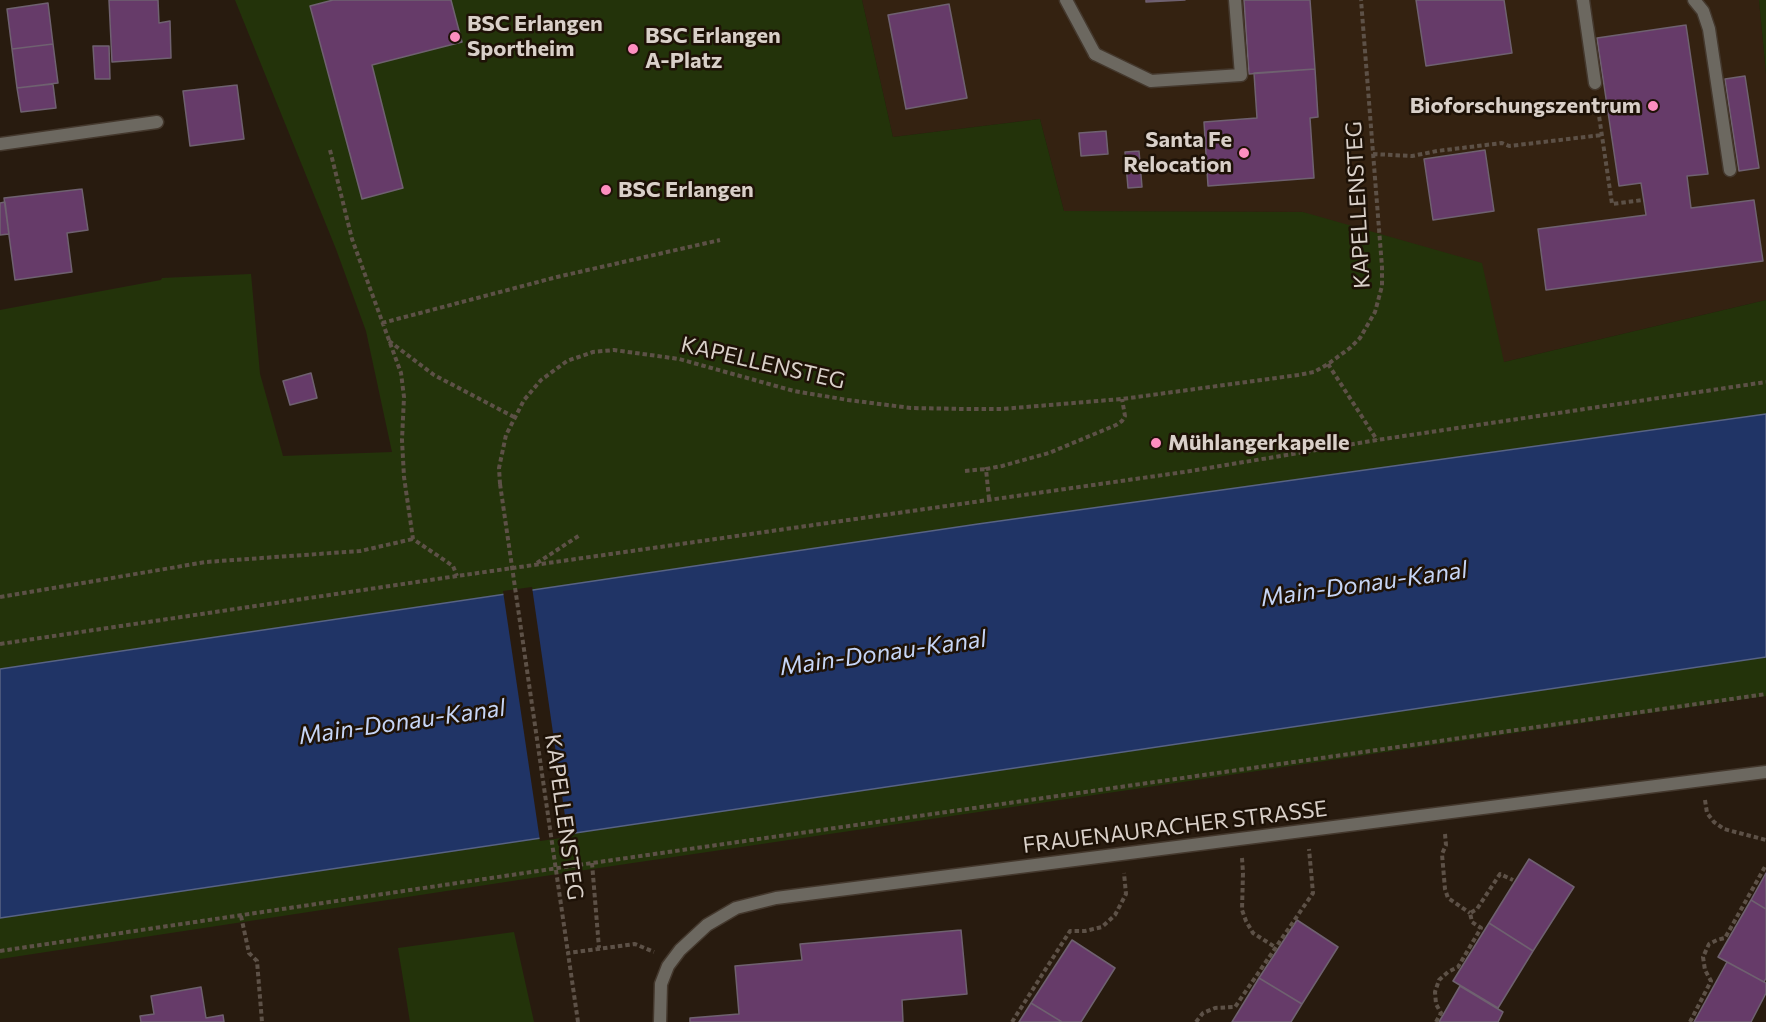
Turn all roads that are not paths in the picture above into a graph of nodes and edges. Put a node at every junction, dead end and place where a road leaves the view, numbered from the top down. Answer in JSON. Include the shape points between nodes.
{"nodes":[{"id":1,"x":1066,"y":0,"type":"edge"},
{"id":2,"x":1235,"y":0,"type":"edge"},
{"id":3,"x":1694,"y":0,"type":"edge"},
{"id":4,"x":1588,"y":1,"type":"edge"},
{"id":5,"x":1595,"y":83,"type":"road end"},
{"id":6,"x":157,"y":122,"type":"dead end"},
{"id":7,"x":0,"y":144,"type":"edge"},
{"id":8,"x":1730,"y":170,"type":"dead end"},
{"id":9,"x":1766,"y":772,"type":"edge"},
{"id":10,"x":660,"y":1022,"type":"edge"}],
"edges":[{"from":1,"to":2,"type":"street","via":[[1095,54],[1151,81],[1241,75]]},
{"from":3,"to":8,"type":"street","via":[[1709,29]]},
{"from":4,"to":5,"type":"street"},
{"from":6,"to":7,"type":"street"},
{"from":9,"to":10,"type":"street","name":"FRAUENAURACHER STRASSE","via":[[776,898],[736,908],[707,925],[680,950],[661,984]]}]}
